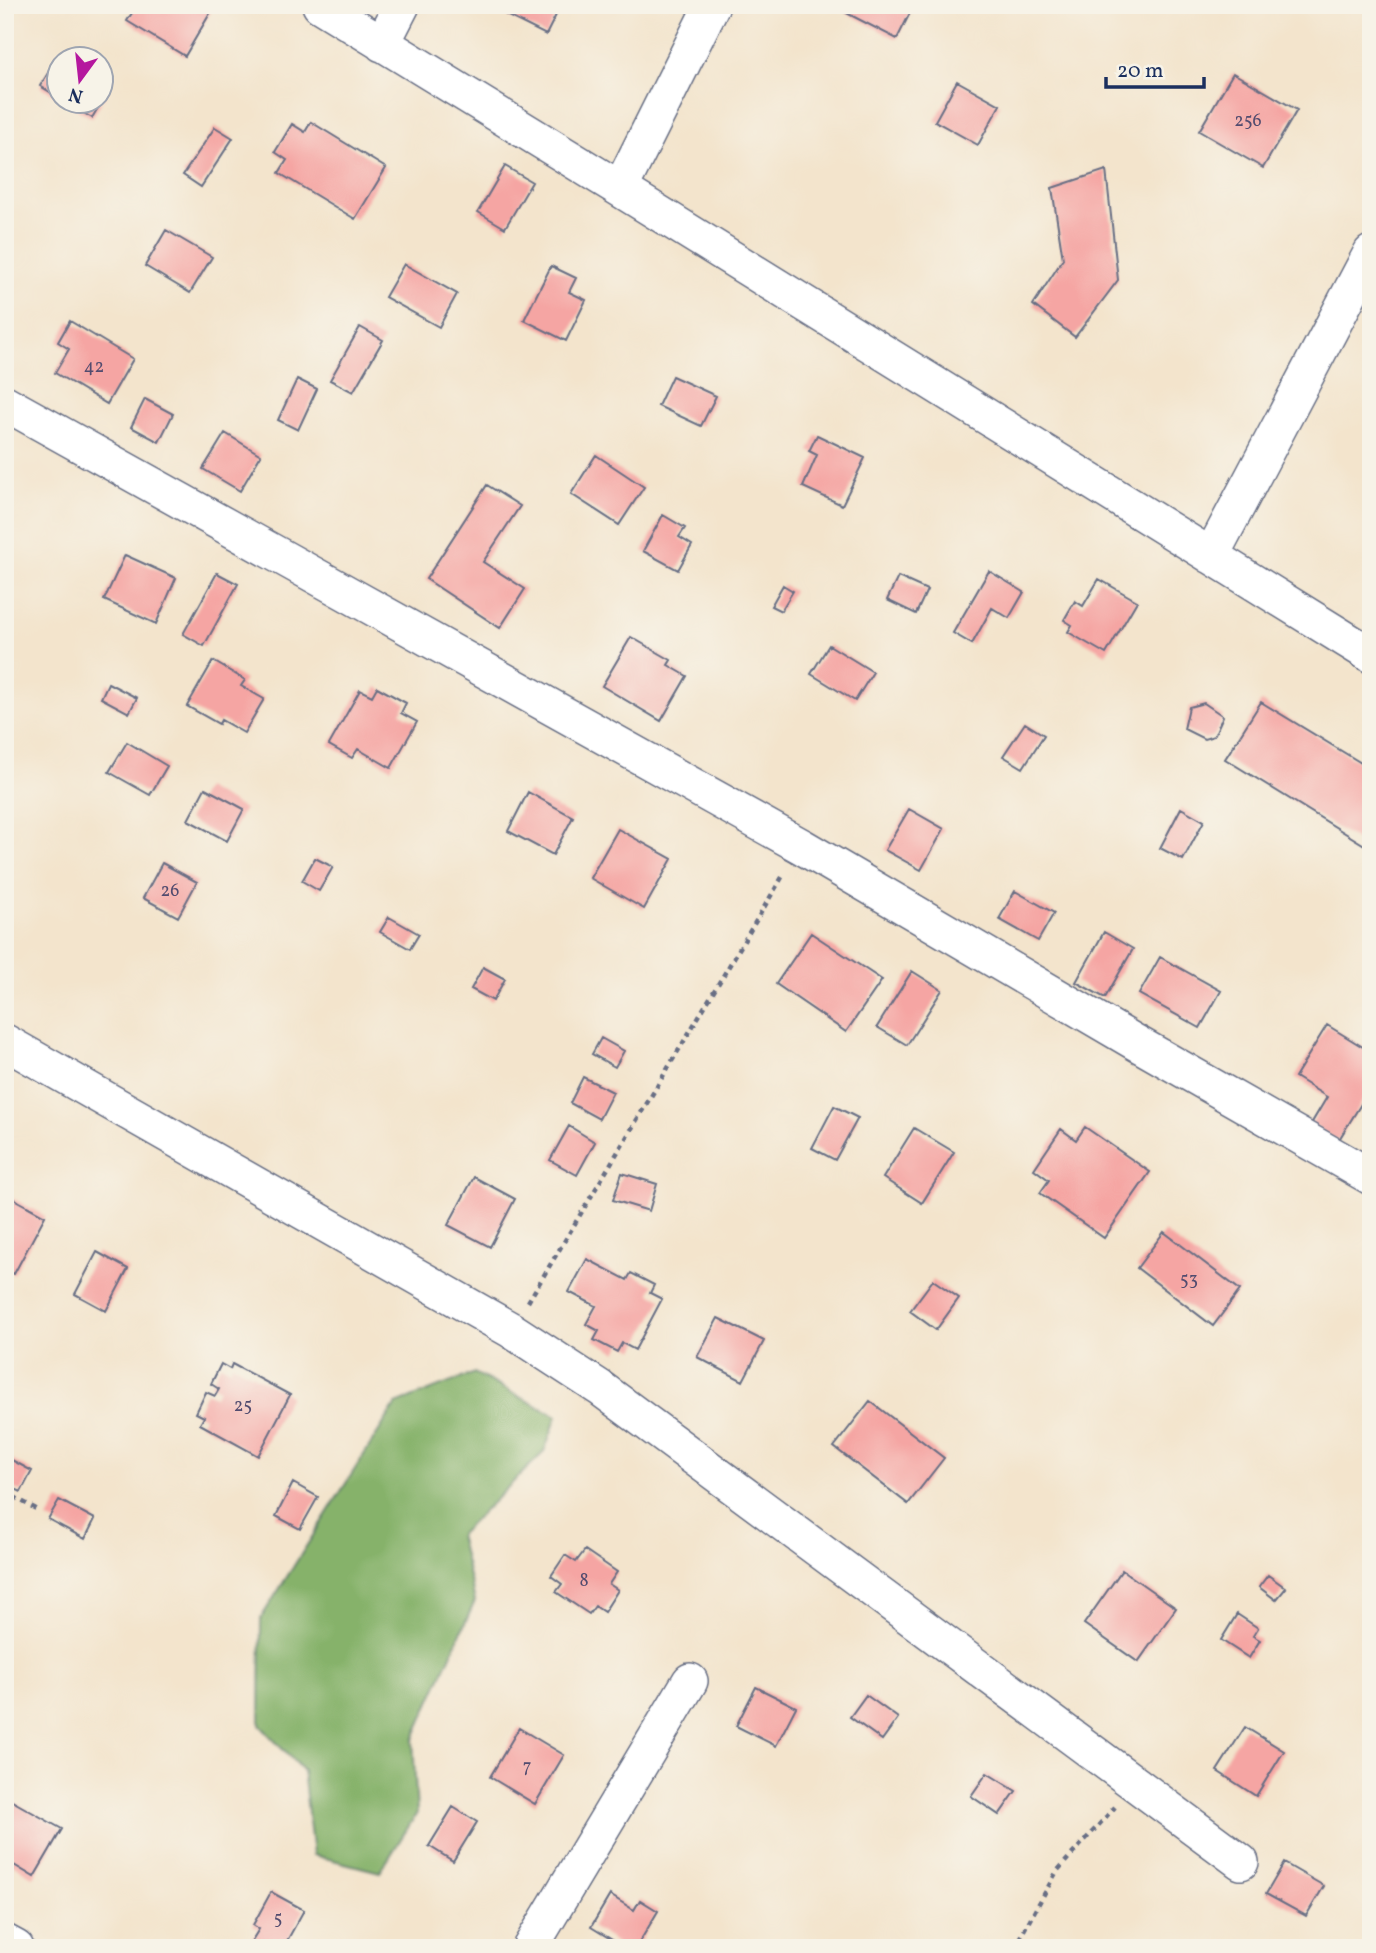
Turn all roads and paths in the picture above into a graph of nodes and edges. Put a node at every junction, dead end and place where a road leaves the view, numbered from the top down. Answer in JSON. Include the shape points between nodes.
{"nodes":[{"id":1,"x":320,"y":5,"type":"edge"},
{"id":2,"x":402,"y":5,"type":"edge"},
{"id":3,"x":712,"y":5,"type":"edge"},
{"id":4,"x":382,"y":44,"type":"junction"},
{"id":5,"x":620,"y":189,"type":"junction"},
{"id":6,"x":1371,"y":253,"type":"edge"},
{"id":7,"x":5,"y":403,"type":"edge"},
{"id":8,"x":1211,"y":556,"type":"junction"},
{"id":9,"x":1371,"y":655,"type":"edge"},
{"id":10,"x":801,"y":846,"type":"junction"},
{"id":11,"x":5,"y":1042,"type":"edge"},
{"id":12,"x":1371,"y":1177,"type":"edge"},
{"id":13,"x":512,"y":1330,"type":"junction"},
{"id":14,"x":5,"y":1492,"type":"edge"},
{"id":15,"x":36,"y":1509,"type":"dead end"},
{"id":16,"x":690,"y":1681,"type":"dead end"},
{"id":17,"x":1133,"y":1783,"type":"junction"},
{"id":18,"x":1241,"y":1862,"type":"dead end"},
{"id":19,"x":5,"y":1942,"type":"edge"},
{"id":20,"x":16,"y":1948,"type":"edge"},
{"id":21,"x":530,"y":1948,"type":"edge"},
{"id":22,"x":1014,"y":1948,"type":"edge"}],
"edges":[{"from":1,"to":4,"type":"street"},
{"from":2,"to":4,"type":"street"},
{"from":3,"to":5,"type":"street"},
{"from":4,"to":5,"type":"street"},
{"from":5,"to":8,"type":"street"},
{"from":6,"to":8,"type":"street"},
{"from":7,"to":10,"type":"street"},
{"from":8,"to":9,"type":"street"},
{"from":10,"to":12,"type":"street"},
{"from":10,"to":13,"type":"path"},
{"from":11,"to":13,"type":"street"},
{"from":13,"to":17,"type":"street","via":[[600,1388]]},
{"from":14,"to":15,"type":"path"},
{"from":16,"to":21,"type":"street"},
{"from":17,"to":18,"type":"street"},
{"from":17,"to":22,"type":"path","via":[[1057,1871]]},
{"from":19,"to":20,"type":"street"}]}
